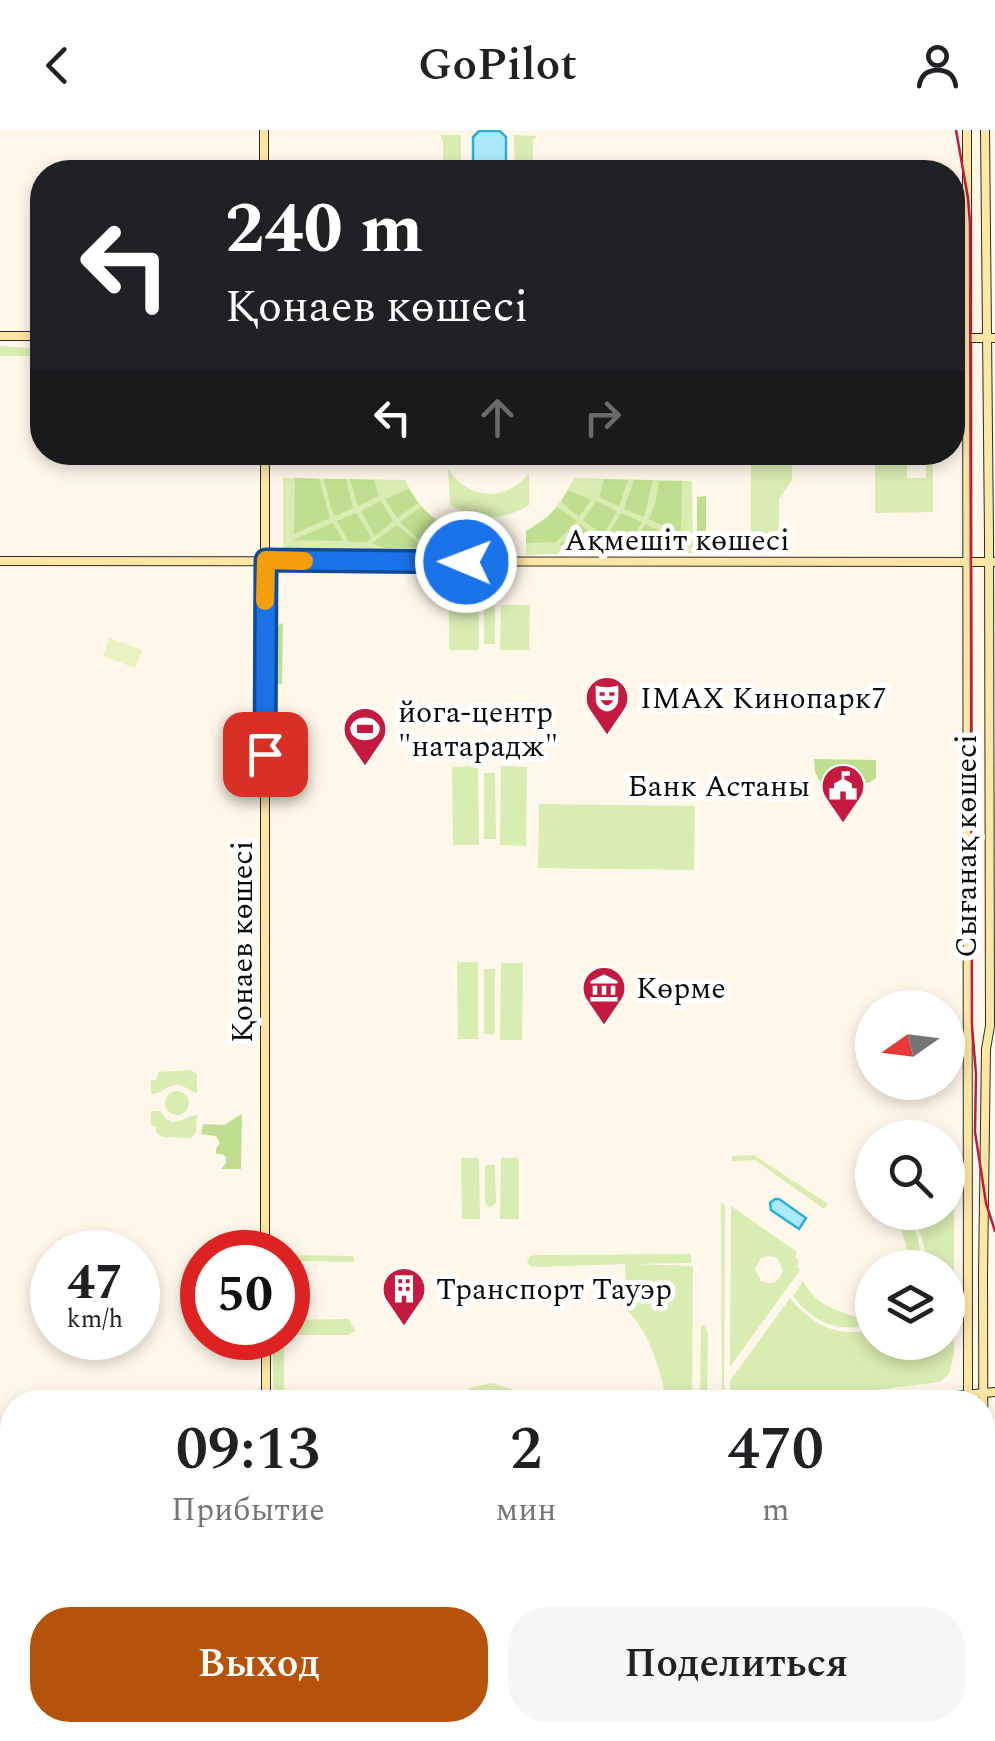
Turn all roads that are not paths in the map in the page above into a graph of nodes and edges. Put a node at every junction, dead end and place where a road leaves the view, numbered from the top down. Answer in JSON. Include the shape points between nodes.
{"nodes":[{"id":1,"x":264,"y":130,"type":"edge"},
{"id":2,"x":966,"y":130,"type":"edge"},
{"id":3,"x":985,"y":130,"type":"edge"},
{"id":4,"x":264,"y":160,"type":"edge"},
{"id":5,"x":967,"y":182,"type":"junction"},
{"id":6,"x":985,"y":185,"type":"junction"},
{"id":7,"x":986,"y":292,"type":"junction"},
{"id":8,"x":995,"y":310,"type":"edge"},
{"id":9,"x":0,"y":336,"type":"edge"},
{"id":10,"x":30,"y":336,"type":"edge"},
{"id":11,"x":968,"y":338,"type":"junction"},
{"id":12,"x":991,"y":338,"type":"edge"},
{"id":13,"x":995,"y":358,"type":"edge"},
{"id":14,"x":987,"y":380,"type":"junction"},
{"id":15,"x":265,"y":465,"type":"edge"},
{"id":16,"x":991,"y":543,"type":"edge"},
{"id":17,"x":266,"y":560,"type":"junction"},
{"id":18,"x":0,"y":561,"type":"edge"},
{"id":19,"x":968,"y":562,"type":"junction"},
{"id":20,"x":992,"y":562,"type":"edge"},
{"id":21,"x":992,"y":588,"type":"edge"},
{"id":22,"x":265,"y":1230,"type":"edge"},
{"id":23,"x":266,"y":1360,"type":"edge"},
{"id":24,"x":266,"y":1390,"type":"edge"},
{"id":25,"x":968,"y":1390,"type":"edge"},
{"id":26,"x":983,"y":1390,"type":"edge"}],
"edges":[{"from":1,"to":4,"type":"main road"},
{"from":2,"to":5,"type":"main road","name":"Сығанақ көшесі"},
{"from":3,"to":6,"type":"main road","name":"Сығанақ көшесі"},
{"from":5,"to":6,"type":"main road","via":[[974,192]]},
{"from":5,"to":11,"type":"main road","name":"Сығанақ көшесі"},
{"from":6,"to":7,"type":"main road","name":"Сығанақ көшесі"},
{"from":7,"to":8,"type":"main road"},
{"from":7,"to":12,"type":"main road","name":"Сығанақ көшесі"},
{"from":9,"to":10,"type":"main road"},
{"from":11,"to":12,"type":"main road"},
{"from":11,"to":19,"type":"main road","name":"Сығанақ көшесі"},
{"from":12,"to":14,"type":"main road","name":"Сығанақ көшесі"},
{"from":13,"to":14,"type":"main road"},
{"from":14,"to":16,"type":"main road","name":"Сығанақ көшесі"},
{"from":15,"to":17,"type":"main road","name":"Қонаев көшесі"},
{"from":16,"to":20,"type":"main road","name":"Сығанақ көшесі"},
{"from":17,"to":18,"type":"main road","name":"Ақмешіт көшесі"},
{"from":17,"to":19,"type":"main road","name":"Ақмешіт көшесі"},
{"from":17,"to":22,"type":"main road","name":"Қонаев көшесі"},
{"from":19,"to":20,"type":"main road","name":"Ақмешіт көшесі"},
{"from":19,"to":25,"type":"main road","name":"Сығанақ көшесі"},
{"from":20,"to":21,"type":"main road","name":"Сығанақ көшесі"},
{"from":21,"to":26,"type":"main road","name":"Сығанақ көшесі"},
{"from":23,"to":24,"type":"main road"}]}
